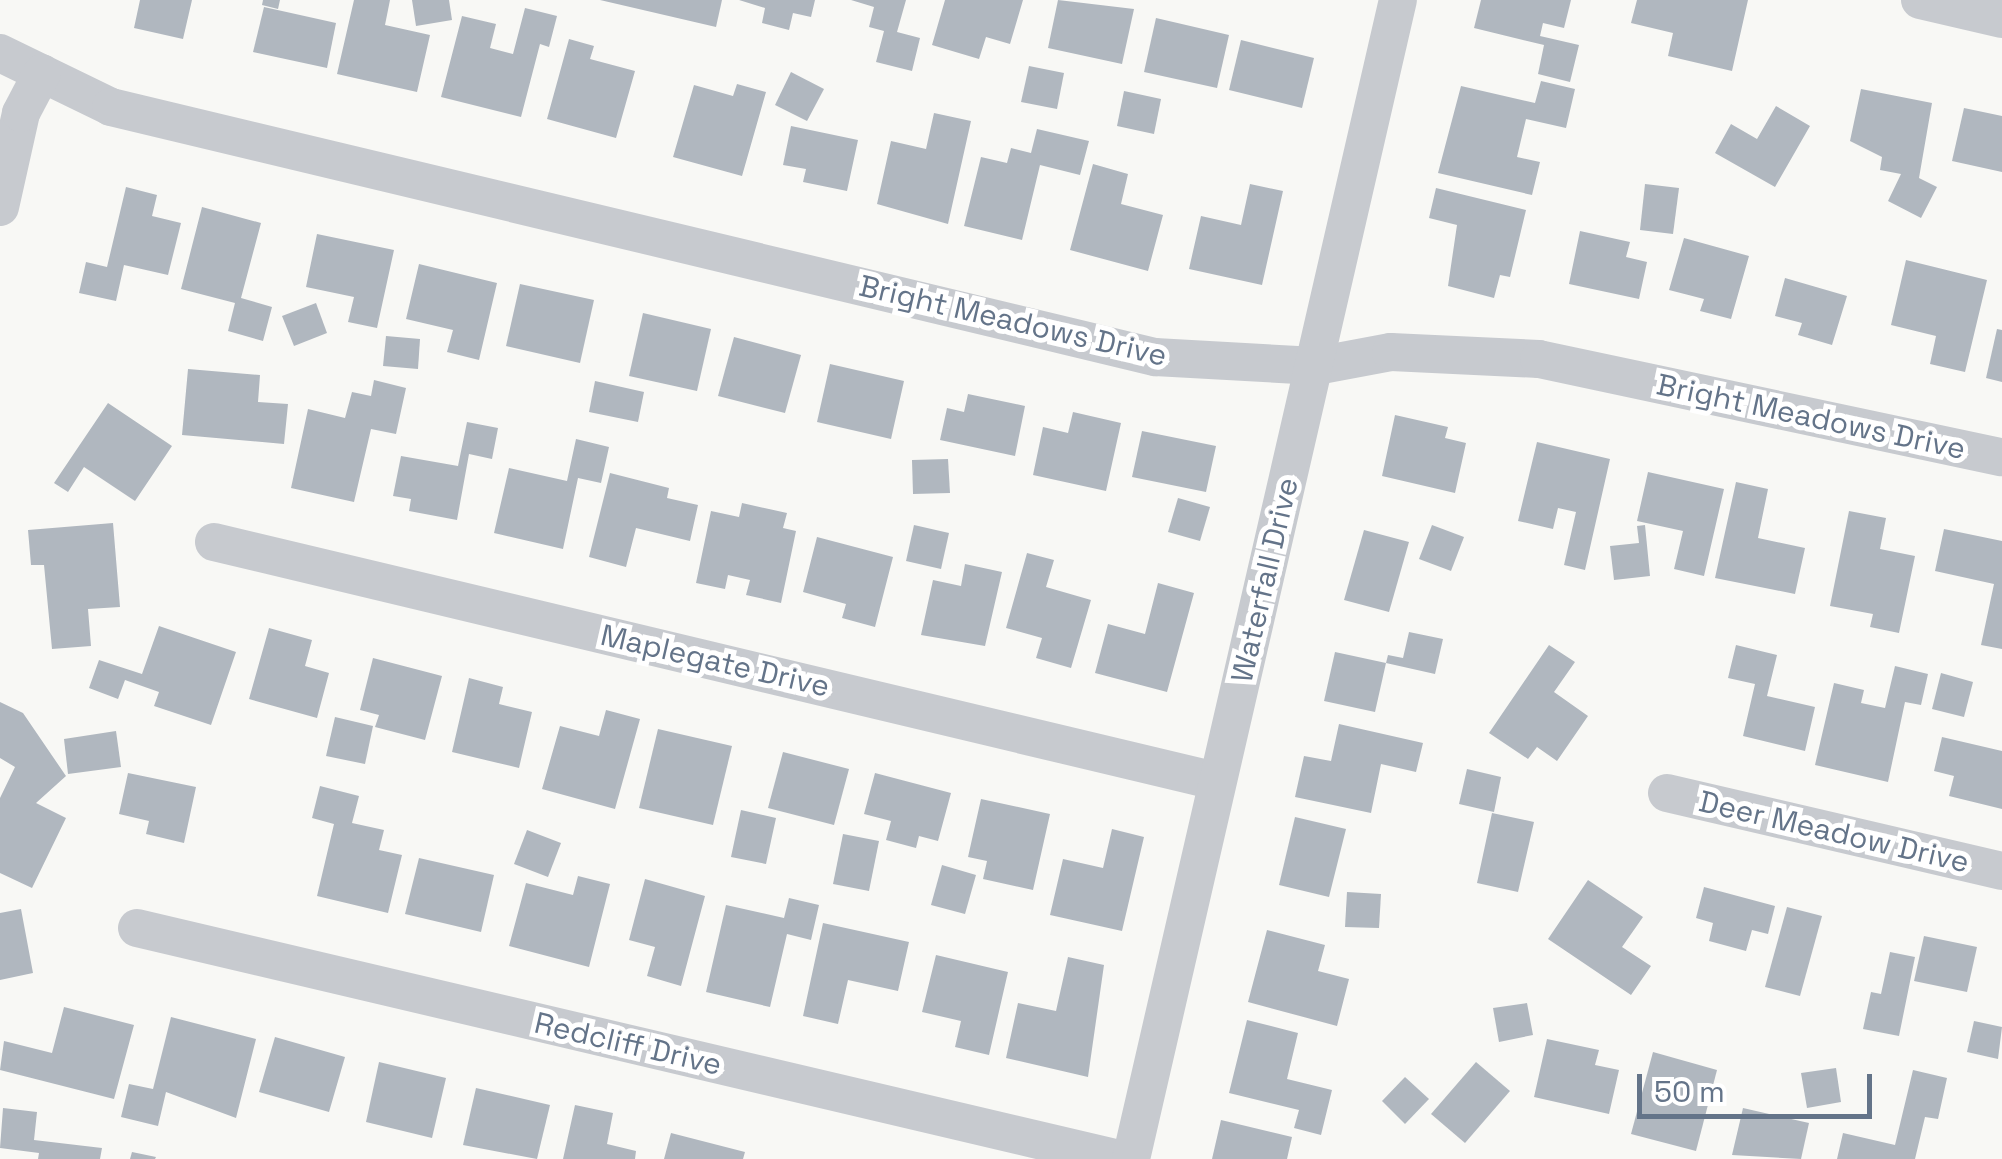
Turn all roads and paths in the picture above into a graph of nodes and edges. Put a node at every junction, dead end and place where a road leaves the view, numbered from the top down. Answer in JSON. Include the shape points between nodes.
{"nodes":[{"id":1,"x":1398,"y":0,"type":"edge"},
{"id":2,"x":1920,"y":0,"type":"edge"},
{"id":3,"x":2002,"y":19,"type":"edge"},
{"id":4,"x":0,"y":54,"type":"edge"},
{"id":5,"x":42,"y":73,"type":"junction"},
{"id":6,"x":0,"y":207,"type":"edge"},
{"id":7,"x":1316,"y":366,"type":"junction"},
{"id":8,"x":2002,"y":458,"type":"edge"},
{"id":9,"x":214,"y":542,"type":"dead end"},
{"id":10,"x":1216,"y":781,"type":"junction"},
{"id":11,"x":1667,"y":793,"type":"dead end"},
{"id":12,"x":2002,"y":871,"type":"edge"},
{"id":13,"x":137,"y":928,"type":"dead end"},
{"id":14,"x":1119,"y":1159,"type":"edge"},
{"id":15,"x":1131,"y":1159,"type":"edge"}],
"edges":[{"from":1,"to":7,"type":"street","name":"Waterfall Drive"},
{"from":2,"to":3,"type":"street"},
{"from":4,"to":5,"type":"street","name":"Bright Meadows Drive"},
{"from":5,"to":6,"type":"street","via":[[21,113]]},
{"from":5,"to":7,"type":"street","name":"Bright Meadows Drive","via":[[111,107],[1154,356]]},
{"from":7,"to":8,"type":"street","name":"Bright Meadows Drive","via":[[1391,352],[1539,359]]},
{"from":7,"to":10,"type":"street","name":"Waterfall Drive"},
{"from":9,"to":10,"type":"street","name":"Maplegate Drive"},
{"from":10,"to":15,"type":"street","name":"Waterfall Drive"},
{"from":11,"to":12,"type":"street","name":"Deer Meadow Drive"},
{"from":13,"to":14,"type":"street","name":"Redcliff Drive"}]}
